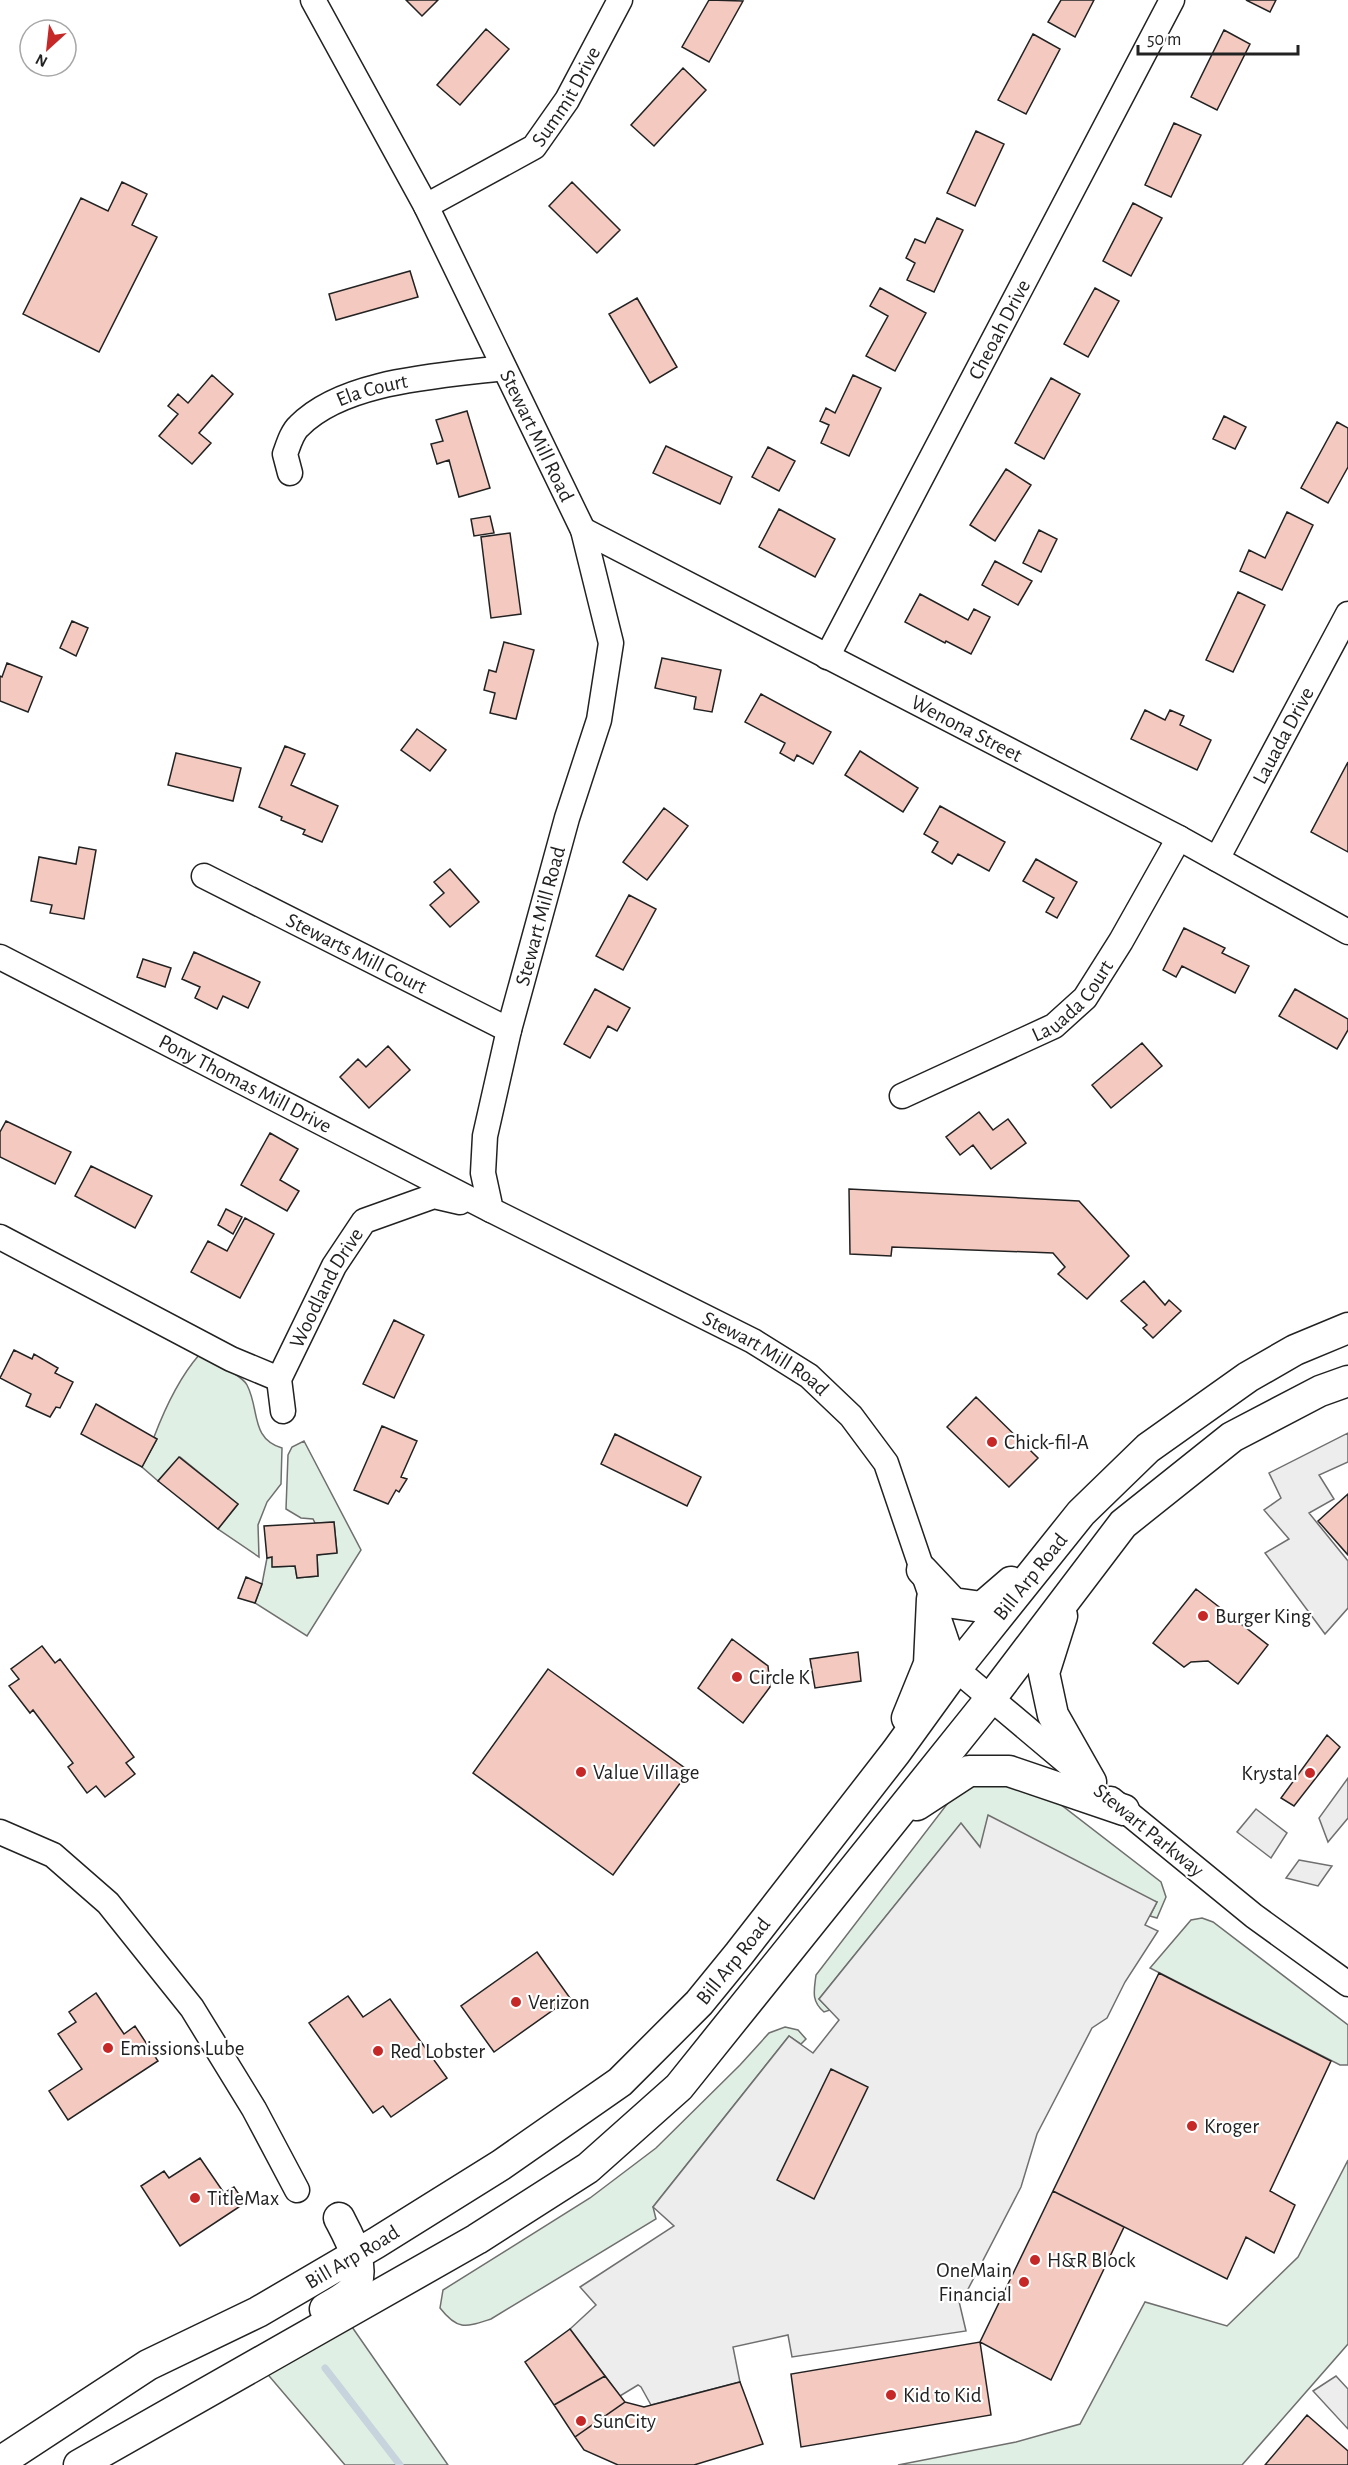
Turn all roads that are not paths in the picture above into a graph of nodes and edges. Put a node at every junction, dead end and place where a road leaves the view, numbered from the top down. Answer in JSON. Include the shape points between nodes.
{"nodes":[{"id":1,"x":313,"y":0,"type":"edge"},
{"id":2,"x":620,"y":0,"type":"edge"},
{"id":3,"x":1172,"y":0,"type":"edge"},
{"id":4,"x":426,"y":206,"type":"junction"},
{"id":5,"x":503,"y":368,"type":"junction"},
{"id":6,"x":290,"y":473,"type":"dead end"},
{"id":7,"x":583,"y":530,"type":"junction"},
{"id":8,"x":1348,"y":614,"type":"edge"},
{"id":9,"x":827,"y":657,"type":"junction"},
{"id":10,"x":1179,"y":838,"type":"junction"},
{"id":11,"x":1217,"y":859,"type":"junction"},
{"id":12,"x":204,"y":876,"type":"dead end"},
{"id":13,"x":1348,"y":932,"type":"edge"},
{"id":14,"x":0,"y":957,"type":"edge"},
{"id":15,"x":509,"y":1030,"type":"junction"},
{"id":16,"x":902,"y":1096,"type":"dead end"},
{"id":17,"x":491,"y":1210,"type":"junction"},
{"id":18,"x":0,"y":1237,"type":"edge"},
{"id":19,"x":1348,"y":1328,"type":"edge"},
{"id":20,"x":279,"y":1379,"type":"junction"},
{"id":21,"x":1348,"y":1381,"type":"edge"},
{"id":22,"x":283,"y":1411,"type":"dead end"},
{"id":23,"x":1082,"y":1513,"type":"junction"},
{"id":24,"x":922,"y":1570,"type":"junction"},
{"id":25,"x":1068,"y":1597,"type":"junction"},
{"id":26,"x":932,"y":1599,"type":"junction"},
{"id":27,"x":956,"y":1669,"type":"junction"},
{"id":28,"x":991,"y":1698,"type":"junction"},
{"id":29,"x":896,"y":1752,"type":"junction"},
{"id":30,"x":1091,"y":1782,"type":"junction"},
{"id":31,"x":1124,"y":1810,"type":"junction"},
{"id":32,"x":894,"y":1819,"type":"junction"},
{"id":33,"x":0,"y":1832,"type":"edge"},
{"id":34,"x":1348,"y":1984,"type":"edge"},
{"id":35,"x":297,"y":2190,"type":"dead end"},
{"id":36,"x":339,"y":2218,"type":"dead end"},
{"id":37,"x":355,"y":2255,"type":"junction"},
{"id":38,"x":285,"y":2348,"type":"junction"},
{"id":39,"x":0,"y":2462,"type":"edge"},
{"id":40,"x":79,"y":2465,"type":"edge"}],
"edges":[{"from":1,"to":4,"type":"street","name":"Stewart Mill Road"},
{"from":2,"to":4,"type":"street","name":"Summit Drive","via":[[567,100],[534,147]]},
{"from":3,"to":9,"type":"street","name":"Cheoah Drive"},
{"from":4,"to":5,"type":"street","name":"Stewart Mill Road"},
{"from":5,"to":6,"type":"street","name":"Ela Court","via":[[390,383],[326,404],[297,427],[285,454]]},
{"from":5,"to":7,"type":"street","name":"Stewart Mill Road"},
{"from":7,"to":9,"type":"street","name":"Wenona Street"},
{"from":7,"to":15,"type":"street","name":"Stewart Mill Road","via":[[611,643],[598,720]]},
{"from":8,"to":11,"type":"street","name":"Lauada Drive"},
{"from":9,"to":10,"type":"street","name":"Wenona Street"},
{"from":10,"to":11,"type":"street","name":"Wenona Street"},
{"from":10,"to":16,"type":"street","name":"Lauada Court","via":[[1085,998],[1054,1026]]},
{"from":11,"to":13,"type":"street","name":"Wenona Street"},
{"from":12,"to":15,"type":"street","name":"Stewarts Mill Court"},
{"from":14,"to":17,"type":"street","name":"Pony Thomas Mill Drive"},
{"from":15,"to":17,"type":"street","name":"Stewart Mill Road","via":[[485,1136],[483,1173]]},
{"from":17,"to":20,"type":"street","name":"Woodland Drive","via":[[434,1196],[364,1221],[334,1266]]},
{"from":17,"to":24,"type":"street","name":"Stewart Mill Road","via":[[753,1341],[809,1376],[851,1416],[885,1463]]},
{"from":18,"to":20,"type":"street","via":[[231,1359]]},
{"from":19,"to":23,"type":"main road","name":"Bill Arp Road","via":[[1294,1350],[1248,1377],[1148,1448]]},
{"from":20,"to":22,"type":"street"},
{"from":21,"to":25,"type":"main road","name":"Bill Arp Road","via":[[1320,1391],[1232,1437],[1123,1524]]},
{"from":23,"to":24,"type":"main road","via":[[981,1607],[953,1603]]},
{"from":23,"to":27,"type":"main road","name":"Bill Arp Road"},
{"from":24,"to":26,"type":"street","name":"Stewart Mill Road"},
{"from":25,"to":28,"type":"main road","name":"Bill Arp Road"},
{"from":25,"to":30,"type":"main road","via":[[1044,1673],[1053,1714]]},
{"from":26,"to":27,"type":"street","name":"Stewart Mill Road"},
{"from":26,"to":29,"type":"main road","via":[[928,1665]]},
{"from":27,"to":28,"type":"street","name":"Stewart Parkway"},
{"from":27,"to":29,"type":"main road","name":"Bill Arp Road"},
{"from":28,"to":30,"type":"street","name":"Stewart Parkway"},
{"from":28,"to":32,"type":"main road","name":"Bill Arp Road"},
{"from":29,"to":37,"type":"main road","name":"Bill Arp Road","via":[[699,2002],[620,2082],[501,2165]]},
{"from":30,"to":31,"type":"street","name":"Stewart Parkway"},
{"from":31,"to":32,"type":"main road","via":[[1009,1771],[969,1771]]},
{"from":31,"to":34,"type":"street","name":"Stewart Parkway","via":[[1254,1916]]},
{"from":32,"to":38,"type":"main road","name":"Bill Arp Road","via":[[679,2087],[588,2168],[477,2239]]},
{"from":33,"to":35,"type":"street","via":[[53,1855],[108,1903],[192,2008],[254,2109]]},
{"from":36,"to":37,"type":"main road"},
{"from":37,"to":38,"type":"main road","via":[[359,2279],[350,2293],[311,2318]]},
{"from":37,"to":39,"type":"main road","name":"Bill Arp Road","via":[[258,2312],[148,2365]]},
{"from":38,"to":40,"type":"main road","name":"Bill Arp Road"}]}
